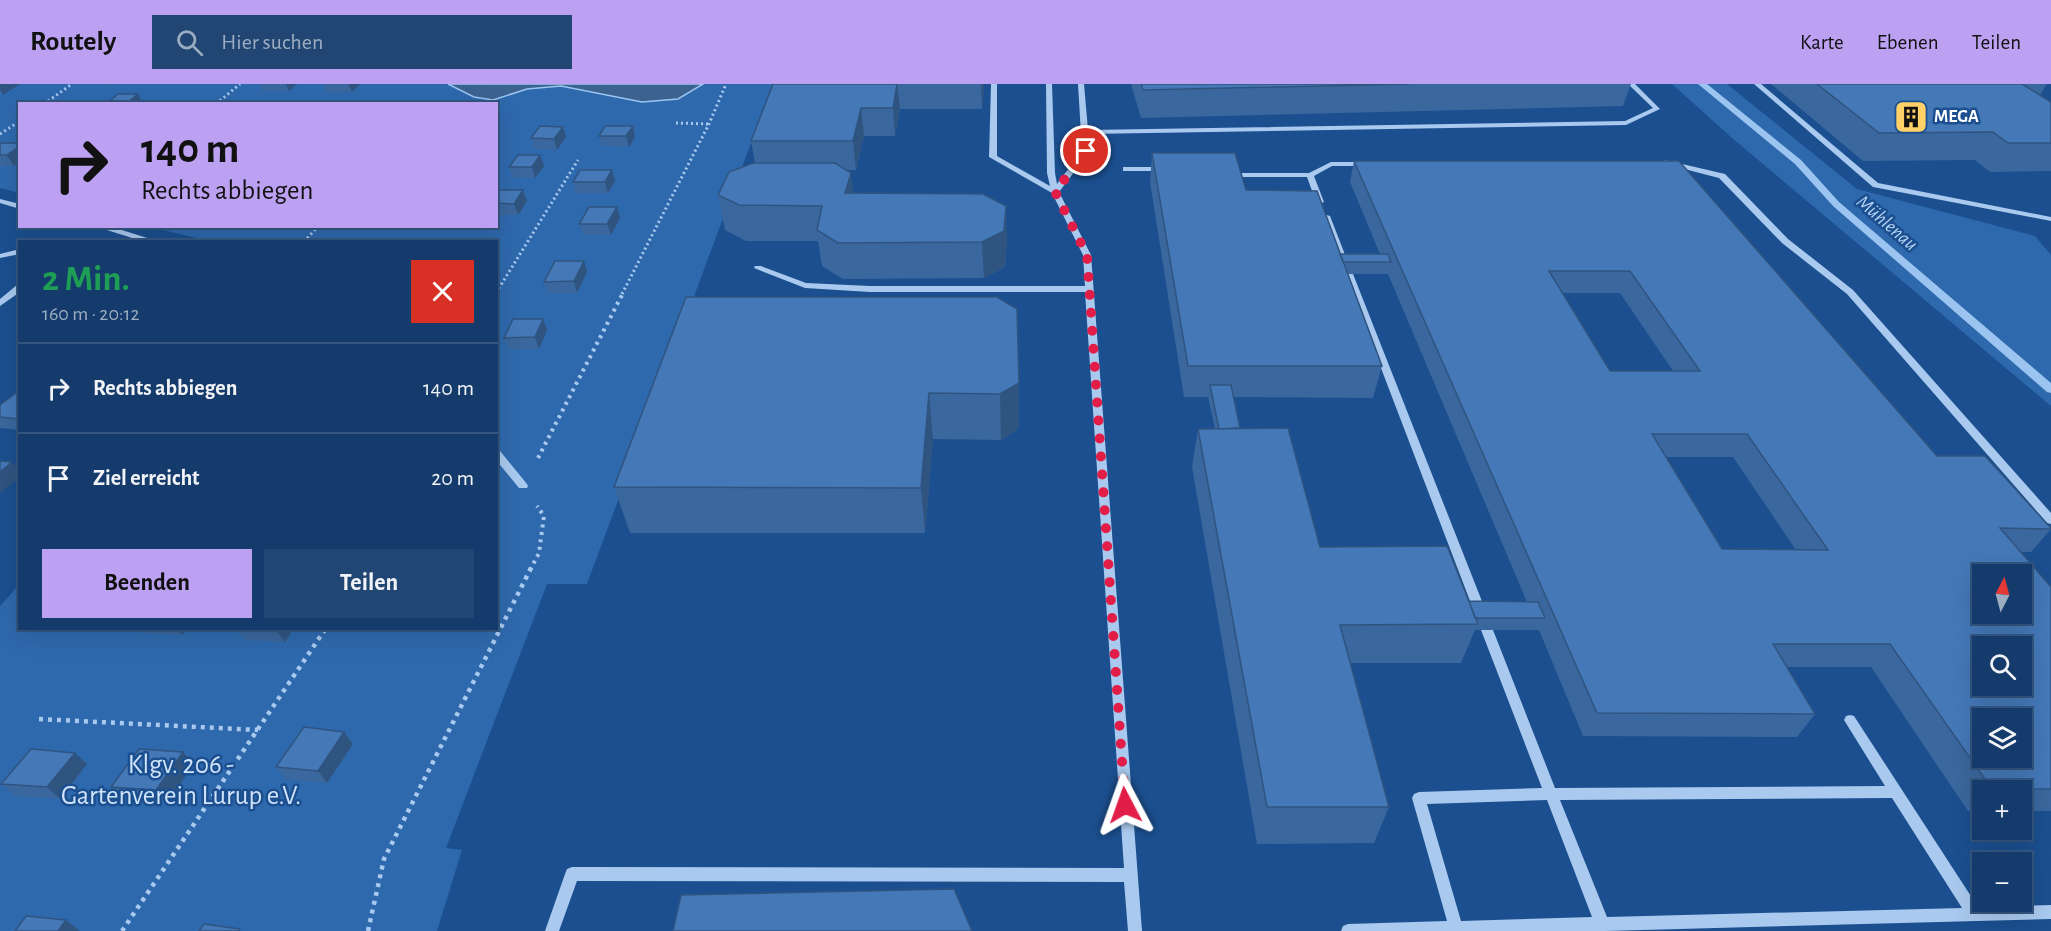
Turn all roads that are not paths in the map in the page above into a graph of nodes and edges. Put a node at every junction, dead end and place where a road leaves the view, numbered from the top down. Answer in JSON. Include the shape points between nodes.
{"nodes":[{"id":1,"x":994,"y":84,"type":"edge"},
{"id":2,"x":1048,"y":84,"type":"edge"},
{"id":3,"x":1081,"y":84,"type":"edge"},
{"id":4,"x":1631,"y":84,"type":"edge"},
{"id":5,"x":1757,"y":84,"type":"edge"},
{"id":6,"x":1084,"y":132,"type":"junction"},
{"id":7,"x":1662,"y":162,"type":"edge"},
{"id":8,"x":1378,"y":164,"type":"edge"},
{"id":9,"x":1126,"y":169,"type":"dead end"},
{"id":10,"x":1169,"y":175,"type":"edge"},
{"id":11,"x":1216,"y":175,"type":"edge"},
{"id":12,"x":1310,"y":175,"type":"junction"},
{"id":13,"x":1055,"y":192,"type":"junction"},
{"id":14,"x":0,"y":201,"type":"edge"},
{"id":15,"x":18,"y":206,"type":"edge"},
{"id":16,"x":2051,"y":219,"type":"edge"},
{"id":17,"x":105,"y":228,"type":"edge"},
{"id":18,"x":149,"y":240,"type":"edge"},
{"id":19,"x":18,"y":252,"type":"edge"},
{"id":20,"x":0,"y":256,"type":"edge"},
{"id":21,"x":758,"y":268,"type":"dead end"},
{"id":22,"x":18,"y":289,"type":"edge"},
{"id":23,"x":1089,"y":289,"type":"junction"},
{"id":24,"x":0,"y":303,"type":"edge"},
{"id":25,"x":498,"y":455,"type":"edge"},
{"id":26,"x":523,"y":486,"type":"road end"},
{"id":27,"x":2051,"y":520,"type":"edge"},
{"id":28,"x":1481,"y":614,"type":"edge"},
{"id":29,"x":1487,"y":630,"type":"edge"},
{"id":30,"x":1850,"y":720,"type":"dead end"},
{"id":31,"x":1896,"y":792,"type":"junction"},
{"id":32,"x":1551,"y":794,"type":"junction"},
{"id":33,"x":1130,"y":875,"type":"junction"},
{"id":34,"x":2051,"y":912,"type":"edge"},
{"id":35,"x":1974,"y":914,"type":"junction"},
{"id":36,"x":1602,"y":924,"type":"junction"},
{"id":37,"x":1456,"y":928,"type":"junction"},
{"id":38,"x":552,"y":931,"type":"edge"},
{"id":39,"x":1135,"y":931,"type":"edge"},
{"id":40,"x":1348,"y":931,"type":"edge"}],
"edges":[{"from":1,"to":13,"type":"street","via":[[993,157]]},
{"from":2,"to":13,"type":"street"},
{"from":3,"to":6,"type":"street"},
{"from":4,"to":6,"type":"street","via":[[1657,109],[1626,123]]},
{"from":5,"to":16,"type":"street","via":[[1876,184]]},
{"from":6,"to":13,"type":"street","via":[[1086,151]]},
{"from":7,"to":27,"type":"street","via":[[1722,176],[1785,241],[1850,292]]},
{"from":8,"to":12,"type":"street","via":[[1331,164]]},
{"from":9,"to":10,"type":"street","via":[[1156,169],[1157,175]]},
{"from":11,"to":12,"type":"street"},
{"from":12,"to":28,"type":"street"},
{"from":13,"to":23,"type":"street","via":[[1087,255]]},
{"from":14,"to":15,"type":"street"},
{"from":17,"to":18,"type":"street"},
{"from":19,"to":20,"type":"street"},
{"from":21,"to":23,"type":"street","via":[[805,285],[870,289]]},
{"from":22,"to":24,"type":"street"},
{"from":23,"to":33,"type":"street"},
{"from":25,"to":26,"type":"street"},
{"from":29,"to":32,"type":"street"},
{"from":30,"to":31,"type":"street"},
{"from":31,"to":32,"type":"street"},
{"from":31,"to":35,"type":"street"},
{"from":32,"to":36,"type":"street"},
{"from":32,"to":37,"type":"street","via":[[1419,798]]},
{"from":33,"to":38,"type":"street","via":[[572,874]]},
{"from":33,"to":39,"type":"street"},
{"from":34,"to":35,"type":"street"},
{"from":35,"to":36,"type":"street"},
{"from":36,"to":37,"type":"street"},
{"from":37,"to":40,"type":"street"}]}
